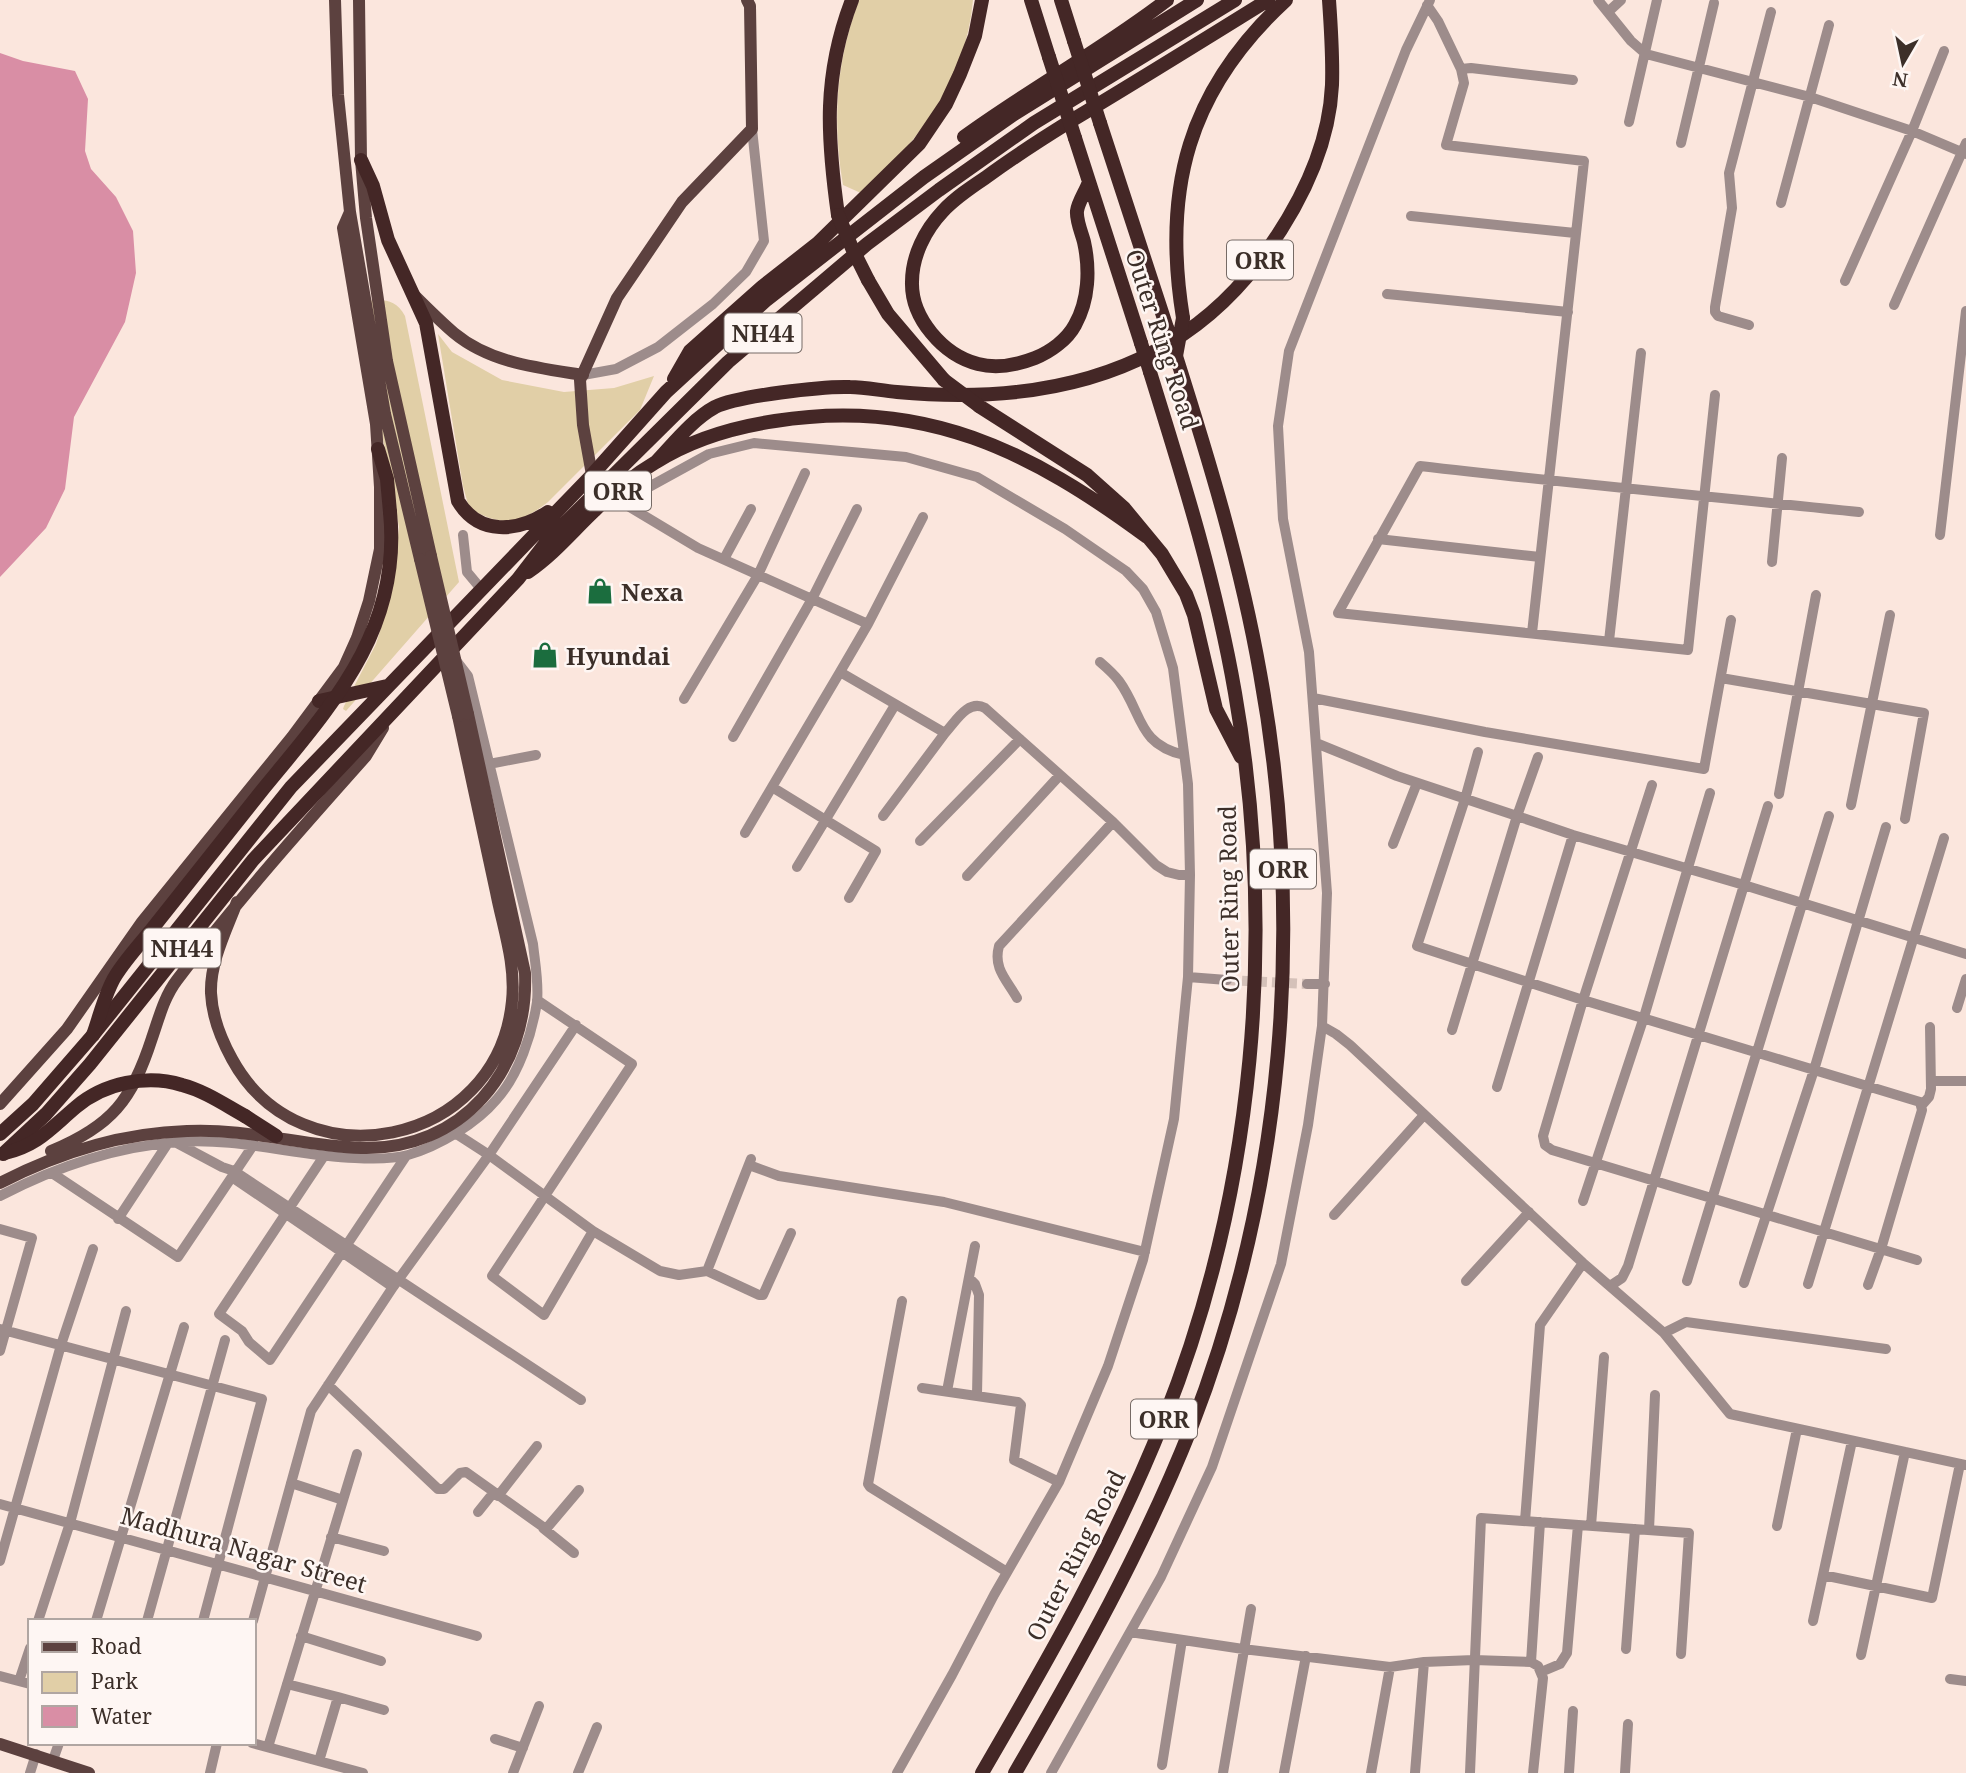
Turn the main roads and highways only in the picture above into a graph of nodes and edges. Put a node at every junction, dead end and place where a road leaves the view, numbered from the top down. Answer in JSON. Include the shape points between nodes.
{"nodes":[{"id":1,"x":335,"y":0,"type":"edge"},
{"id":2,"x":359,"y":0,"type":"edge"},
{"id":3,"x":747,"y":0,"type":"edge"},
{"id":4,"x":852,"y":0,"type":"edge"},
{"id":5,"x":982,"y":0,"type":"edge"},
{"id":6,"x":1031,"y":0,"type":"edge"},
{"id":7,"x":1061,"y":0,"type":"edge"},
{"id":8,"x":1167,"y":0,"type":"edge"},
{"id":9,"x":1196,"y":0,"type":"edge"},
{"id":10,"x":1235,"y":0,"type":"edge"},
{"id":11,"x":1268,"y":0,"type":"edge"},
{"id":12,"x":1286,"y":0,"type":"edge"},
{"id":13,"x":1329,"y":0,"type":"edge"},
{"id":14,"x":360,"y":160,"type":"junction"},
{"id":15,"x":1089,"y":182,"type":"junction"},
{"id":16,"x":350,"y":212,"type":"junction"},
{"id":17,"x":856,"y":229,"type":"junction"},
{"id":18,"x":818,"y":243,"type":"junction"},
{"id":19,"x":867,"y":244,"type":"junction"},
{"id":20,"x":414,"y":295,"type":"junction"},
{"id":21,"x":1176,"y":356,"type":"junction"},
{"id":22,"x":583,"y":375,"type":"junction"},
{"id":23,"x":666,"y":392,"type":"junction"},
{"id":24,"x":378,"y":449,"type":"junction"},
{"id":25,"x":657,"y":461,"type":"junction"},
{"id":26,"x":592,"y":475,"type":"junction"},
{"id":27,"x":571,"y":497,"type":"junction"},
{"id":28,"x":1106,"y":500,"type":"junction"},
{"id":29,"x":426,"y":558,"type":"junction"},
{"id":30,"x":518,"y":579,"type":"junction"},
{"id":31,"x":464,"y":608,"type":"junction"},
{"id":32,"x":478,"y":620,"type":"junction"},
{"id":33,"x":387,"y":686,"type":"junction"},
{"id":34,"x":319,"y":701,"type":"junction"},
{"id":35,"x":392,"y":713,"type":"junction"},
{"id":36,"x":463,"y":715,"type":"junction"},
{"id":37,"x":1246,"y":765,"type":"junction"},
{"id":38,"x":237,"y":902,"type":"junction"},
{"id":39,"x":93,"y":1035,"type":"junction"},
{"id":40,"x":0,"y":1104,"type":"edge"},
{"id":41,"x":0,"y":1134,"type":"edge"},
{"id":42,"x":276,"y":1136,"type":"junction"},
{"id":43,"x":2,"y":1155,"type":"edge"},
{"id":44,"x":0,"y":1176,"type":"edge"},
{"id":45,"x":0,"y":1183,"type":"edge"},
{"id":46,"x":0,"y":1744,"type":"edge"},
{"id":47,"x":89,"y":1773,"type":"edge"},
{"id":48,"x":982,"y":1773,"type":"edge"},
{"id":49,"x":1015,"y":1773,"type":"edge"}],
"edges":[{"from":1,"to":16,"type":"main road","via":[[338,94]]},
{"from":2,"to":14,"type":"main road"},
{"from":3,"to":22,"type":"main road","via":[[752,129],[675,213],[617,298]]},
{"from":4,"to":28,"type":"highway","bridge":true,"via":[[831,74],[829,125],[838,215],[868,280],[888,314],[944,380],[1087,475]]},
{"from":5,"to":18,"type":"highway","via":[[975,36],[946,104],[919,144]]},
{"from":6,"to":15,"type":"highway","name":"Outer Ring Road","number":"ORR","bridge":true},
{"from":7,"to":21,"type":"highway","name":"Outer Ring Road","number":"ORR","bridge":true},
{"from":8,"to":18,"type":"highway","via":[[1010,104]]},
{"from":9,"to":17,"type":"highway","number":"NH44","via":[[1014,114]]},
{"from":10,"to":19,"type":"highway","number":"NH44","via":[[1034,123]]},
{"from":11,"to":15,"type":"highway","via":[[1024,150],[943,211],[920,246],[912,284],[915,304],[936,339],[956,355],[978,364],[1002,366],[1021,364],[1063,340],[1075,326],[1088,281],[1077,212]]},
{"from":12,"to":21,"type":"highway","number":"ORR","bridge":true,"via":[[1222,73],[1189,144],[1177,210],[1183,318]]},
{"from":13,"to":25,"type":"highway","number":"ORR","via":[[1332,88],[1322,140],[1304,193],[1240,287],[1199,325],[1122,368],[1052,387],[983,394],[846,387],[728,402],[702,416]]},
{"from":14,"to":20,"type":"highway","via":[[373,186],[388,240]]},
{"from":14,"to":29,"type":"main road","via":[[387,361]]},
{"from":15,"to":37,"type":"highway","name":"Outer Ring Road","number":"ORR","bridge":true,"via":[[1210,574]]},
{"from":16,"to":24,"type":"main road","via":[[343,228]]},
{"from":16,"to":29,"type":"main road","via":[[385,414]]},
{"from":17,"to":19,"type":"highway"},
{"from":17,"to":23,"type":"highway","number":"NH44","via":[[765,301]]},
{"from":18,"to":23,"type":"highway","via":[[690,351]]},
{"from":19,"to":30,"type":"highway","number":"NH44","via":[[728,362],[548,540]]},
{"from":20,"to":22,"type":"main road","via":[[456,335],[491,355]]},
{"from":20,"to":27,"type":"highway","via":[[426,323],[458,501],[465,512],[490,525],[516,528]]},
{"from":21,"to":49,"type":"highway","name":"Outer Ring Road","number":"ORR","via":[[1245,600],[1274,761],[1284,940],[1272,1108],[1243,1263],[1191,1426],[1123,1578]]},
{"from":22,"to":26,"type":"main road","via":[[583,425]]},
{"from":23,"to":26,"type":"highway","number":"NH44"},
{"from":24,"to":34,"type":"main road","via":[[380,549],[369,601],[344,667]]},
{"from":24,"to":39,"type":"highway","bridge":true,"via":[[387,479],[391,548],[388,580],[361,659],[334,702],[115,976]]},
{"from":25,"to":28,"type":"highway","number":"ORR","via":[[698,441],[746,426],[823,415],[876,416],[977,438]]},
{"from":25,"to":30,"type":"highway","number":"ORR"},
{"from":26,"to":27,"type":"highway","number":"NH44"},
{"from":27,"to":31,"type":"highway","number":"NH44"},
{"from":28,"to":37,"type":"highway","via":[[1162,554],[1186,594],[1216,709]]},
{"from":29,"to":36,"type":"main road","bridge":true},
{"from":30,"to":32,"type":"highway","number":"NH44"},
{"from":31,"to":32,"type":"highway"},
{"from":31,"to":33,"type":"highway","number":"NH44"},
{"from":32,"to":35,"type":"highway","number":"NH44"},
{"from":33,"to":34,"type":"highway"},
{"from":33,"to":39,"type":"highway","number":"NH44","via":[[291,787]]},
{"from":34,"to":40,"type":"main road","via":[[142,922],[67,1029]]},
{"from":35,"to":38,"type":"main road","via":[[366,756]]},
{"from":35,"to":43,"type":"highway","number":"NH44","via":[[253,859],[90,1064]]},
{"from":36,"to":38,"type":"main road","via":[[513,982],[501,1044],[483,1079],[458,1104],[409,1129],[370,1136],[325,1132],[268,1104],[237,1067],[213,1009],[214,966]]},
{"from":36,"to":42,"type":"main road","via":[[525,973],[524,1011],[509,1061],[472,1108],[419,1139],[363,1148]]},
{"from":37,"to":48,"type":"highway","name":"Outer Ring Road","number":"ORR","via":[[1254,864],[1252,1027],[1239,1139],[1212,1270],[1165,1416],[1122,1517]]},
{"from":38,"to":44,"type":"main road","via":[[165,1000],[144,1064],[114,1112],[90,1133]]},
{"from":39,"to":41,"type":"highway","number":"NH44","via":[[33,1104]]},
{"from":42,"to":43,"type":"highway","bridge":true,"via":[[183,1085],[147,1080],[97,1093],[29,1146]]},
{"from":42,"to":45,"type":"main road","via":[[212,1130],[155,1133],[89,1147]]},
{"from":46,"to":47,"type":"main road"}]}
